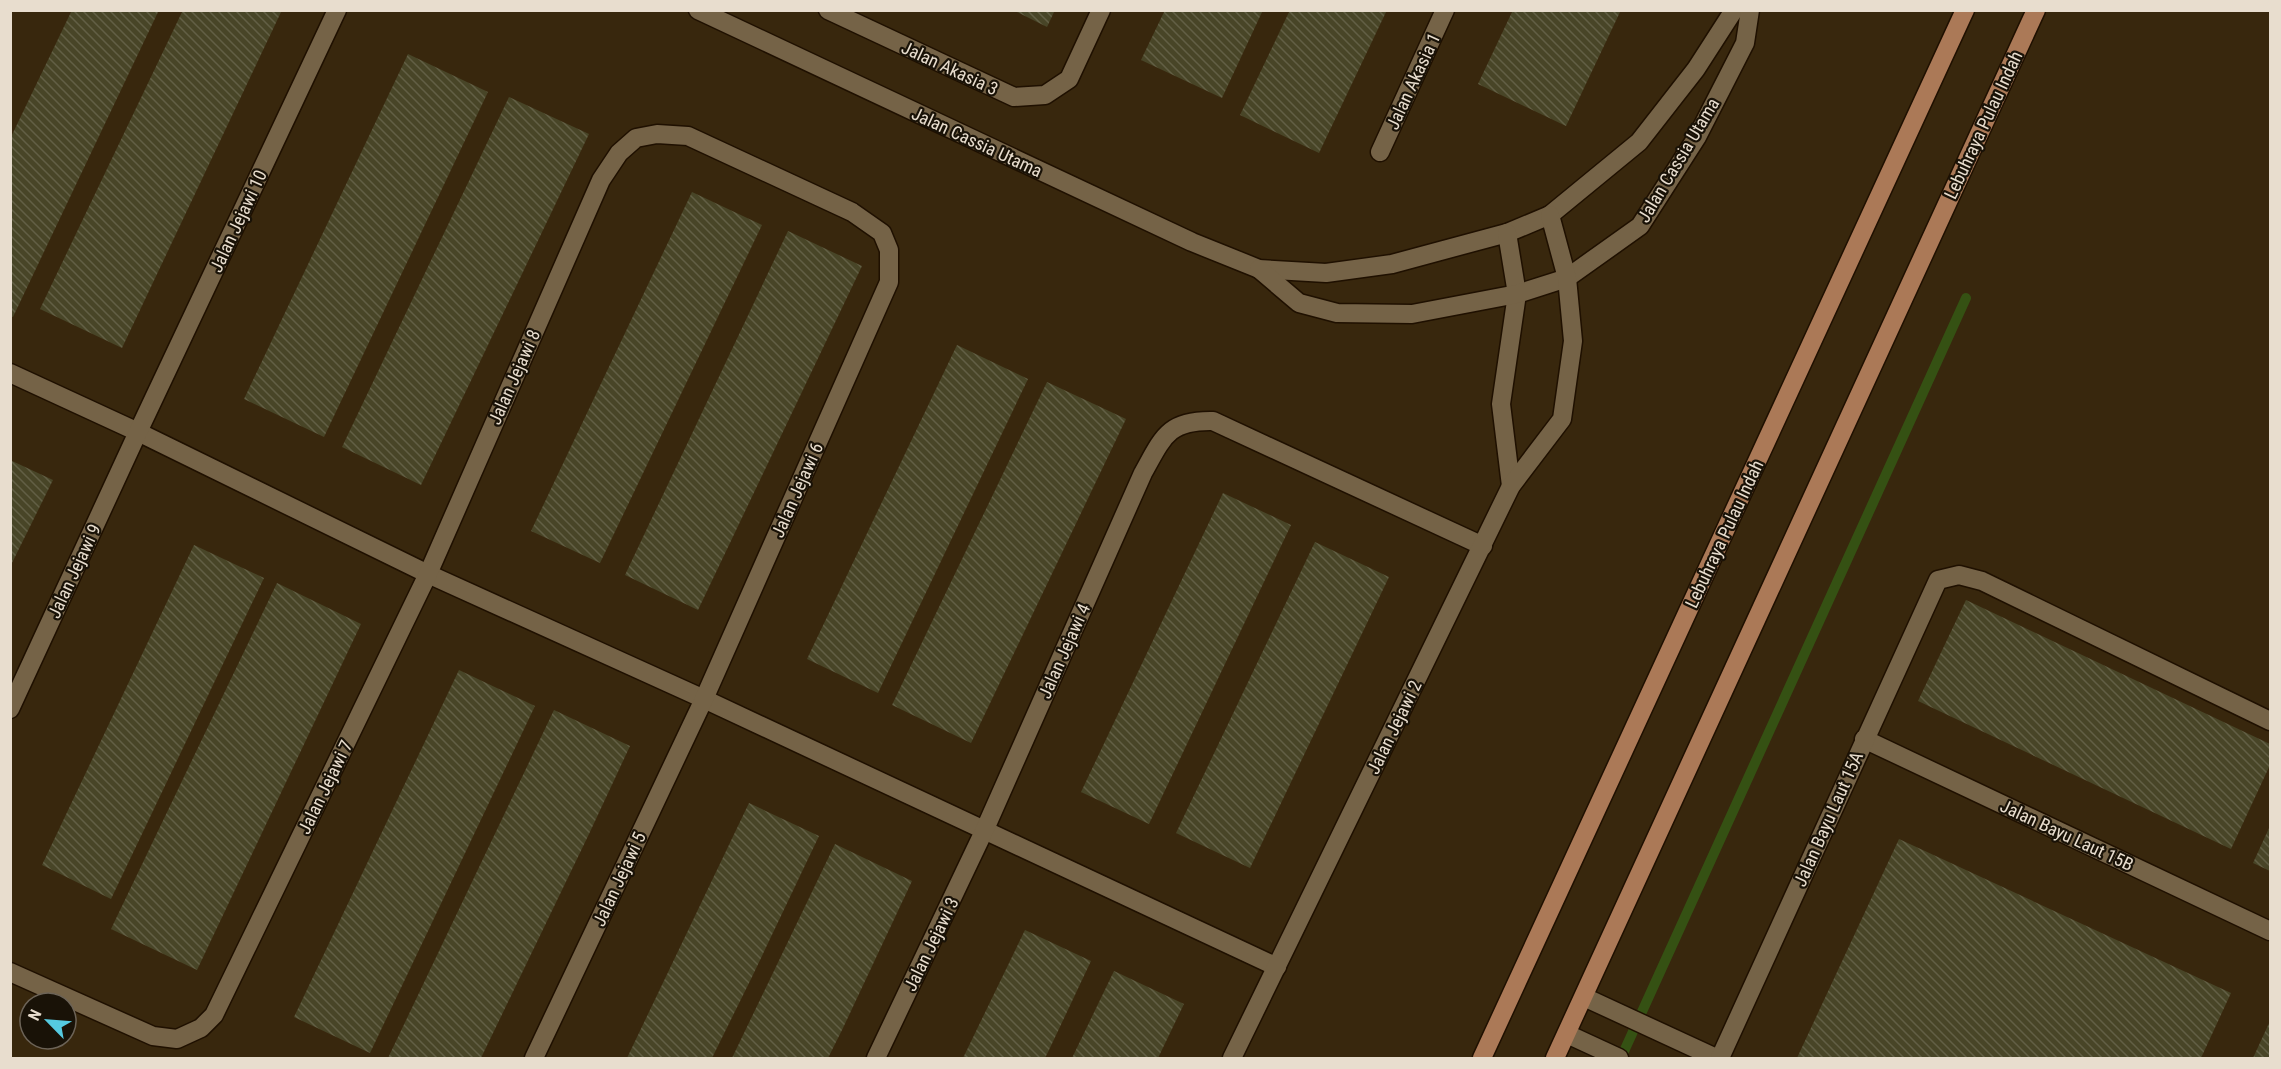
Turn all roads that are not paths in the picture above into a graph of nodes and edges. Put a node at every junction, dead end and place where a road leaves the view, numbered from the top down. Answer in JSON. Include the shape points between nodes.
{"nodes":[{"id":1,"x":337,"y":10,"type":"edge"},
{"id":2,"x":698,"y":10,"type":"edge"},
{"id":3,"x":828,"y":10,"type":"edge"},
{"id":4,"x":1101,"y":10,"type":"edge"},
{"id":5,"x":1445,"y":10,"type":"edge"},
{"id":6,"x":1734,"y":10,"type":"edge"},
{"id":7,"x":1750,"y":10,"type":"edge"},
{"id":8,"x":1965,"y":10,"type":"edge"},
{"id":9,"x":2036,"y":10,"type":"edge"},
{"id":10,"x":1380,"y":152,"type":"dead end"},
{"id":11,"x":1550,"y":215,"type":"junction"},
{"id":12,"x":1507,"y":233,"type":"junction"},
{"id":13,"x":1259,"y":269,"type":"junction"},
{"id":14,"x":1567,"y":278,"type":"junction"},
{"id":15,"x":889,"y":282,"type":"joint"},
{"id":16,"x":1517,"y":294,"type":"junction"},
{"id":17,"x":10,"y":373,"type":"edge"},
{"id":18,"x":138,"y":432,"type":"junction"},
{"id":19,"x":1511,"y":486,"type":"junction"},
{"id":20,"x":1483,"y":546,"type":"junction"},
{"id":21,"x":428,"y":574,"type":"junction"},
{"id":22,"x":704,"y":699,"type":"junction"},
{"id":23,"x":10,"y":710,"type":"edge"},
{"id":24,"x":2271,"y":721,"type":"edge"},
{"id":25,"x":1864,"y":739,"type":"junction"},
{"id":26,"x":985,"y":829,"type":"junction"},
{"id":27,"x":2271,"y":931,"type":"edge"},
{"id":28,"x":1277,"y":967,"type":"junction"},
{"id":29,"x":10,"y":972,"type":"edge"},
{"id":30,"x":1584,"y":998,"type":"junction"},
{"id":31,"x":1567,"y":1034,"type":"junction"},
{"id":32,"x":534,"y":1059,"type":"edge"},
{"id":33,"x":876,"y":1059,"type":"edge"},
{"id":34,"x":1232,"y":1059,"type":"edge"},
{"id":35,"x":1482,"y":1059,"type":"edge"},
{"id":36,"x":1556,"y":1059,"type":"edge"},
{"id":37,"x":1619,"y":1059,"type":"edge"},
{"id":38,"x":1718,"y":1059,"type":"edge"}],
"edges":[{"from":1,"to":18,"type":"street","name":"Jalan Jejawi 10"},
{"from":2,"to":13,"type":"street","name":"Jalan Cassia Utama","via":[[1181,237]]},
{"from":3,"to":4,"type":"street","name":"Jalan Akasia 3","via":[[1014,97],[1045,95],[1069,79]]},
{"from":5,"to":10,"type":"street","name":"Jalan Akasia 1"},
{"from":6,"to":11,"type":"street","name":"Jalan Cassia Utama","via":[[1696,69],[1639,142]]},
{"from":7,"to":14,"type":"street","name":"Jalan Cassia Utama","via":[[1745,43],[1696,137],[1640,226]]},
{"from":8,"to":35,"type":"main road","name":"Lebuhraya Pulau Indah"},
{"from":9,"to":30,"type":"main road","name":"Lebuhraya Pulau Indah"},
{"from":11,"to":12,"type":"street","name":"Jalan Cassia Utama"},
{"from":11,"to":14,"type":"street","name":"Jalan Jejawi 2"},
{"from":12,"to":13,"type":"street","name":"Jalan Cassia Utama","via":[[1392,264],[1326,273]]},
{"from":12,"to":16,"type":"street"},
{"from":13,"to":16,"type":"street","name":"Jalan Cassia Utama","via":[[1299,303],[1337,313],[1412,314]]},
{"from":14,"to":16,"type":"street","name":"Jalan Cassia Utama"},
{"from":14,"to":19,"type":"street","name":"Jalan Jejawi 2","via":[[1573,341],[1562,419]]},
{"from":15,"to":21,"type":"street","name":"Jalan Jejawi 8","via":[[889,250],[882,233],[852,212],[688,136],[657,134],[636,138],[619,153],[601,180]]},
{"from":15,"to":22,"type":"street","name":"Jalan Jejawi 6"},
{"from":16,"to":19,"type":"street","via":[[1501,404]]},
{"from":17,"to":18,"type":"street"},
{"from":18,"to":21,"type":"street"},
{"from":18,"to":23,"type":"street","name":"Jalan Jejawi 9"},
{"from":19,"to":20,"type":"street","name":"Jalan Jejawi 2"},
{"from":20,"to":26,"type":"street","name":"Jalan Jejawi 4","via":[[1213,421],[1192,420],[1178,425],[1161,441],[1143,473]]},
{"from":20,"to":28,"type":"street","name":"Jalan Jejawi 2"},
{"from":21,"to":22,"type":"street"},
{"from":21,"to":29,"type":"street","name":"Jalan Jejawi 7","via":[[222,1000],[201,1029],[177,1039],[153,1035]]},
{"from":22,"to":26,"type":"street"},
{"from":22,"to":32,"type":"street","name":"Jalan Jejawi 5"},
{"from":24,"to":25,"type":"street","name":"Jalan Bayu Laut 15A","via":[[1982,581],[1959,575],[1938,580]]},
{"from":25,"to":27,"type":"street","name":"Jalan Bayu Laut 15B"},
{"from":25,"to":38,"type":"street","name":"Jalan Bayu Laut 15A"},
{"from":26,"to":28,"type":"street"},
{"from":26,"to":33,"type":"street","name":"Jalan Jejawi 3"},
{"from":28,"to":34,"type":"street","name":"Jalan Jejawi 2"},
{"from":30,"to":31,"type":"main road","name":"Lebuhraya Pulau Indah"},
{"from":30,"to":38,"type":"street"},
{"from":31,"to":36,"type":"main road","name":"Lebuhraya Pulau Indah"},
{"from":31,"to":37,"type":"street"}]}
